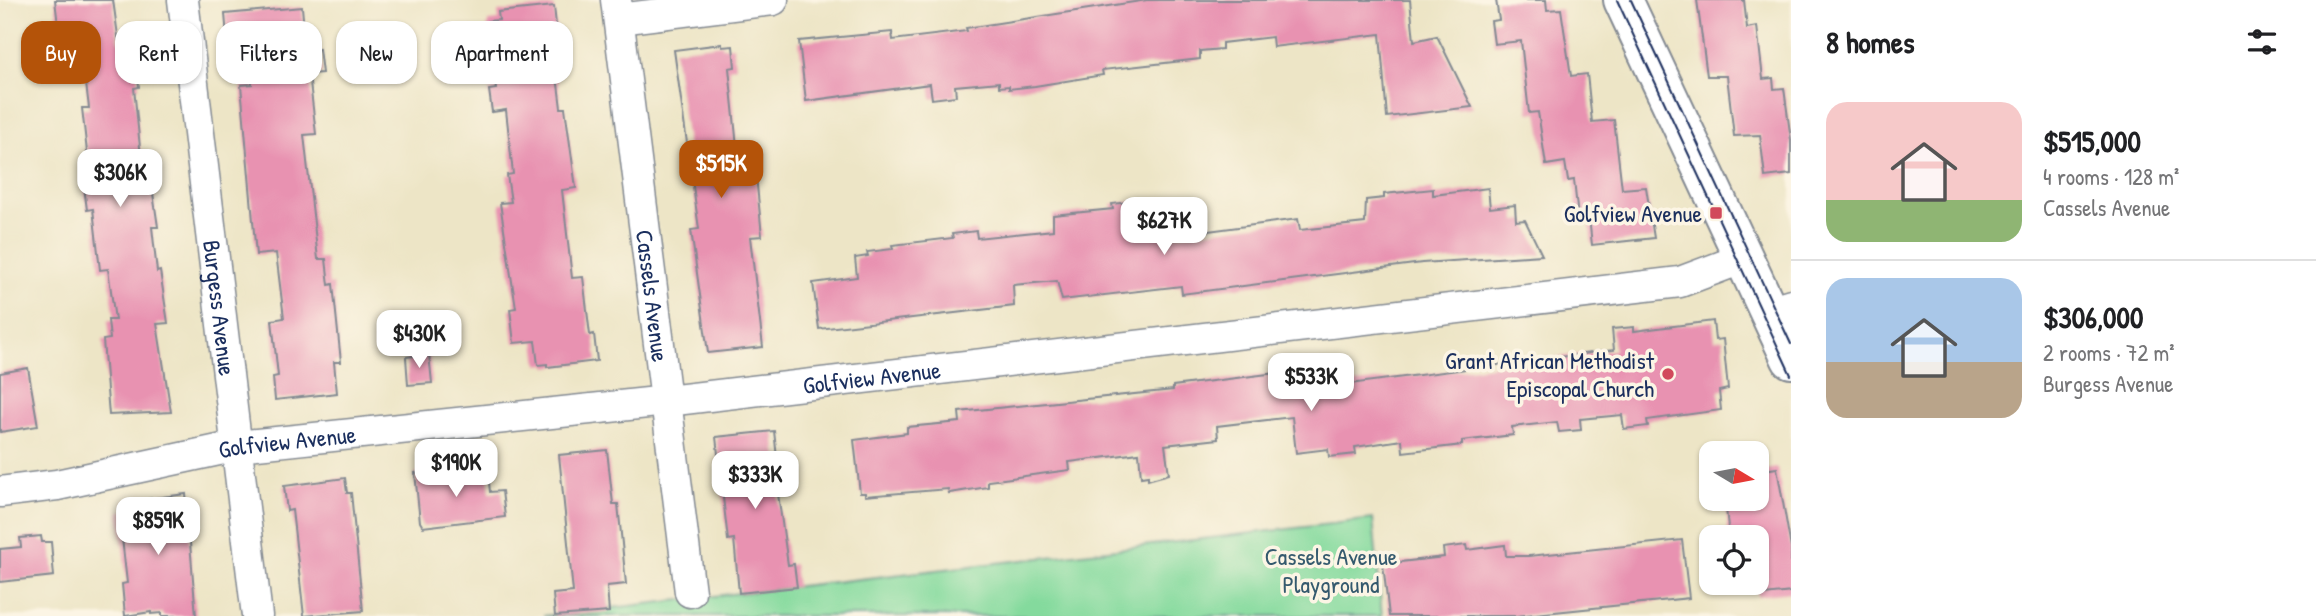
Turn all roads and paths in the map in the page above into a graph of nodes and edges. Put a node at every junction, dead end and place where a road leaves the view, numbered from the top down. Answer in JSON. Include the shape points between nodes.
{"nodes":[{"id":1,"x":183,"y":0,"type":"edge"},
{"id":2,"x":773,"y":0,"type":"edge"},
{"id":3,"x":1623,"y":0,"type":"edge"},
{"id":4,"x":617,"y":10,"type":"edge"},
{"id":5,"x":1744,"y":258,"type":"junction"},
{"id":6,"x":1779,"y":308,"type":"edge"},
{"id":7,"x":1791,"y":359,"type":"edge"},
{"id":8,"x":667,"y":401,"type":"junction"},
{"id":9,"x":237,"y":446,"type":"junction"},
{"id":10,"x":0,"y":492,"type":"edge"},
{"id":11,"x":690,"y":592,"type":"dead end"},
{"id":12,"x":257,"y":616,"type":"edge"}],
"edges":[{"from":1,"to":9,"type":"street","name":"Burgess Avenue"},
{"from":2,"to":4,"type":"street"},
{"from":3,"to":5,"type":"main road"},
{"from":4,"to":8,"type":"street","name":"Cassels Avenue"},
{"from":5,"to":6,"type":"main road"},
{"from":5,"to":8,"type":"street","name":"Golfview Avenue","via":[[1680,282]]},
{"from":6,"to":7,"type":"main road"},
{"from":8,"to":9,"type":"street","name":"Golfview Avenue"},
{"from":8,"to":11,"type":"street","name":"Cassels Avenue"},
{"from":9,"to":10,"type":"street","name":"Golfview Avenue","via":[[57,485]]},
{"from":9,"to":12,"type":"street","name":"Burgess Avenue"}]}
